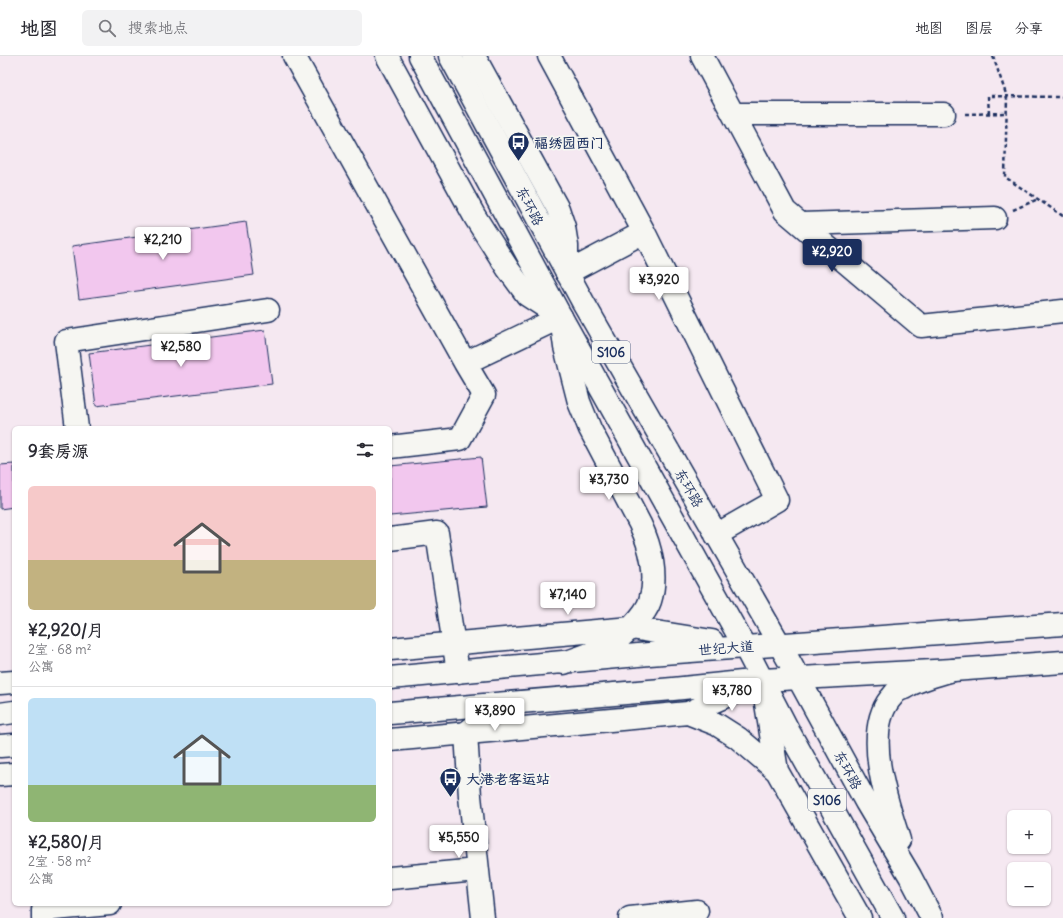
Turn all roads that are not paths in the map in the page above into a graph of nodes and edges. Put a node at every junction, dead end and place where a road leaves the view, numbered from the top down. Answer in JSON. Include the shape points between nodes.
{"nodes":[{"id":1,"x":294,"y":56,"type":"edge"},
{"id":2,"x":387,"y":56,"type":"edge"},
{"id":3,"x":420,"y":56,"type":"edge"},
{"id":4,"x":450,"y":56,"type":"edge"},
{"id":5,"x":474,"y":56,"type":"edge"},
{"id":6,"x":549,"y":56,"type":"edge"},
{"id":7,"x":702,"y":56,"type":"edge"},
{"id":8,"x":734,"y":114,"type":"junction"},
{"id":9,"x":944,"y":114,"type":"road end"},
{"id":10,"x":994,"y":218,"type":"dead end"},
{"id":11,"x":801,"y":224,"type":"junction"},
{"id":12,"x":644,"y":232,"type":"junction"},
{"id":13,"x":567,"y":273,"type":"junction"},
{"id":14,"x":268,"y":310,"type":"dead end"},
{"id":15,"x":1063,"y":311,"type":"edge"},
{"id":16,"x":561,"y":317,"type":"junction"},
{"id":17,"x":465,"y":364,"type":"junction"},
{"id":18,"x":77,"y":426,"type":"edge"},
{"id":19,"x":392,"y":447,"type":"edge"},
{"id":20,"x":716,"y":535,"type":"junction"},
{"id":21,"x":392,"y":539,"type":"edge"},
{"id":22,"x":1063,"y":624,"type":"edge"},
{"id":23,"x":632,"y":628,"type":"junction"},
{"id":24,"x":453,"y":643,"type":"junction"},
{"id":25,"x":779,"y":644,"type":"junction"},
{"id":26,"x":744,"y":647,"type":"junction"},
{"id":27,"x":392,"y":649,"type":"edge"},
{"id":28,"x":1063,"y":662,"type":"edge"},
{"id":29,"x":564,"y":663,"type":"junction"},
{"id":30,"x":953,"y":670,"type":"junction"},
{"id":31,"x":458,"y":672,"type":"junction"},
{"id":32,"x":392,"y":678,"type":"edge"},
{"id":33,"x":798,"y":679,"type":"junction"},
{"id":34,"x":762,"y":680,"type":"junction"},
{"id":35,"x":12,"y":682,"type":"edge"},
{"id":36,"x":0,"y":683,"type":"edge"},
{"id":37,"x":503,"y":704,"type":"junction"},
{"id":38,"x":415,"y":711,"type":"junction"},
{"id":39,"x":12,"y":712,"type":"edge"},
{"id":40,"x":392,"y":713,"type":"edge"},
{"id":41,"x":688,"y":713,"type":"junction"},
{"id":42,"x":0,"y":714,"type":"edge"},
{"id":43,"x":466,"y":734,"type":"junction"},
{"id":44,"x":392,"y":740,"type":"edge"},
{"id":45,"x":12,"y":745,"type":"edge"},
{"id":46,"x":0,"y":746,"type":"edge"},
{"id":47,"x":777,"y":771,"type":"junction"},
{"id":48,"x":12,"y":774,"type":"edge"},
{"id":49,"x":0,"y":775,"type":"edge"},
{"id":50,"x":478,"y":870,"type":"junction"},
{"id":51,"x":910,"y":876,"type":"junction"},
{"id":52,"x":392,"y":878,"type":"edge"},
{"id":53,"x":88,"y":906,"type":"edge"},
{"id":54,"x":697,"y":911,"type":"dead end"},
{"id":55,"x":43,"y":918,"type":"edge"},
{"id":56,"x":483,"y":918,"type":"edge"},
{"id":57,"x":630,"y":918,"type":"edge"},
{"id":58,"x":860,"y":918,"type":"edge"},
{"id":59,"x":893,"y":918,"type":"edge"},
{"id":60,"x":932,"y":918,"type":"edge"}],
"edges":[{"from":1,"to":17,"type":"main road"},
{"from":2,"to":16,"type":"main road","via":[[475,217],[508,268],[527,295]]},
{"from":3,"to":16,"type":"main road","name":"东环路","number":"S106"},
{"from":4,"to":13,"type":"main road","name":"东环路","number":"S106"},
{"from":5,"to":13,"type":"main road","via":[[558,209],[567,246]]},
{"from":6,"to":12,"type":"main road"},
{"from":7,"to":8,"type":"main road"},
{"from":8,"to":9,"type":"main road"},
{"from":8,"to":11,"type":"main road","via":[[785,211]]},
{"from":10,"to":11,"type":"main road"},
{"from":11,"to":15,"type":"main road","via":[[920,326]]},
{"from":12,"to":13,"type":"main road"},
{"from":12,"to":20,"type":"main road","via":[[777,500]]},
{"from":13,"to":20,"type":"main road","name":"东环路","number":"S106"},
{"from":14,"to":18,"type":"main road","via":[[66,341]]},
{"from":16,"to":17,"type":"main road"},
{"from":16,"to":23,"type":"main road","via":[[565,347],[579,402],[650,548],[653,574],[650,603]]},
{"from":16,"to":26,"type":"main road","name":"东环路","number":"S106"},
{"from":17,"to":19,"type":"main road","via":[[484,395],[460,439]]},
{"from":20,"to":25,"type":"main road","name":"东环路","number":"S106"},
{"from":21,"to":24,"type":"main road","via":[[437,533]]},
{"from":22,"to":25,"type":"main road","name":"世纪大道"},
{"from":23,"to":24,"type":"main road"},
{"from":23,"to":26,"type":"main road"},
{"from":23,"to":29,"type":"main road","via":[[596,652]]},
{"from":24,"to":27,"type":"main road"},
{"from":24,"to":31,"type":"main road"},
{"from":25,"to":26,"type":"main road","name":"世纪大道"},
{"from":25,"to":33,"type":"main road","name":"东环路","number":"S106"},
{"from":26,"to":29,"type":"main road","name":"世纪大道"},
{"from":26,"to":34,"type":"main road","name":"东环路","number":"S106"},
{"from":28,"to":30,"type":"main road"},
{"from":29,"to":31,"type":"main road","name":"世纪大道"},
{"from":30,"to":33,"type":"main road"},
{"from":30,"to":51,"type":"main road","via":[[914,682],[896,692],[885,705],[880,718],[879,760],[883,787]]},
{"from":31,"to":32,"type":"main road","name":"世纪大道"},
{"from":33,"to":34,"type":"main road"},
{"from":33,"to":51,"type":"main road","name":"东环路","number":"S106"},
{"from":34,"to":37,"type":"main road"},
{"from":34,"to":41,"type":"main road"},
{"from":34,"to":47,"type":"main road"},
{"from":34,"to":59,"type":"main road","name":"东环路","number":"S106"},
{"from":35,"to":36,"type":"main road"},
{"from":37,"to":38,"type":"main road"},
{"from":37,"to":43,"type":"main road"},
{"from":38,"to":40,"type":"main road"},
{"from":38,"to":43,"type":"main road"},
{"from":39,"to":42,"type":"main road"},
{"from":41,"to":43,"type":"main road"},
{"from":41,"to":47,"type":"main road","via":[[716,724],[738,738]]},
{"from":43,"to":44,"type":"main road"},
{"from":43,"to":50,"type":"main road"},
{"from":45,"to":46,"type":"main road"},
{"from":47,"to":58,"type":"main road"},
{"from":48,"to":49,"type":"main road"},
{"from":50,"to":52,"type":"main road"},
{"from":50,"to":56,"type":"main road"},
{"from":51,"to":60,"type":"main road","name":"东环路","number":"S106"},
{"from":53,"to":55,"type":"main road","via":[[43,910]]},
{"from":54,"to":57,"type":"main road"}]}
